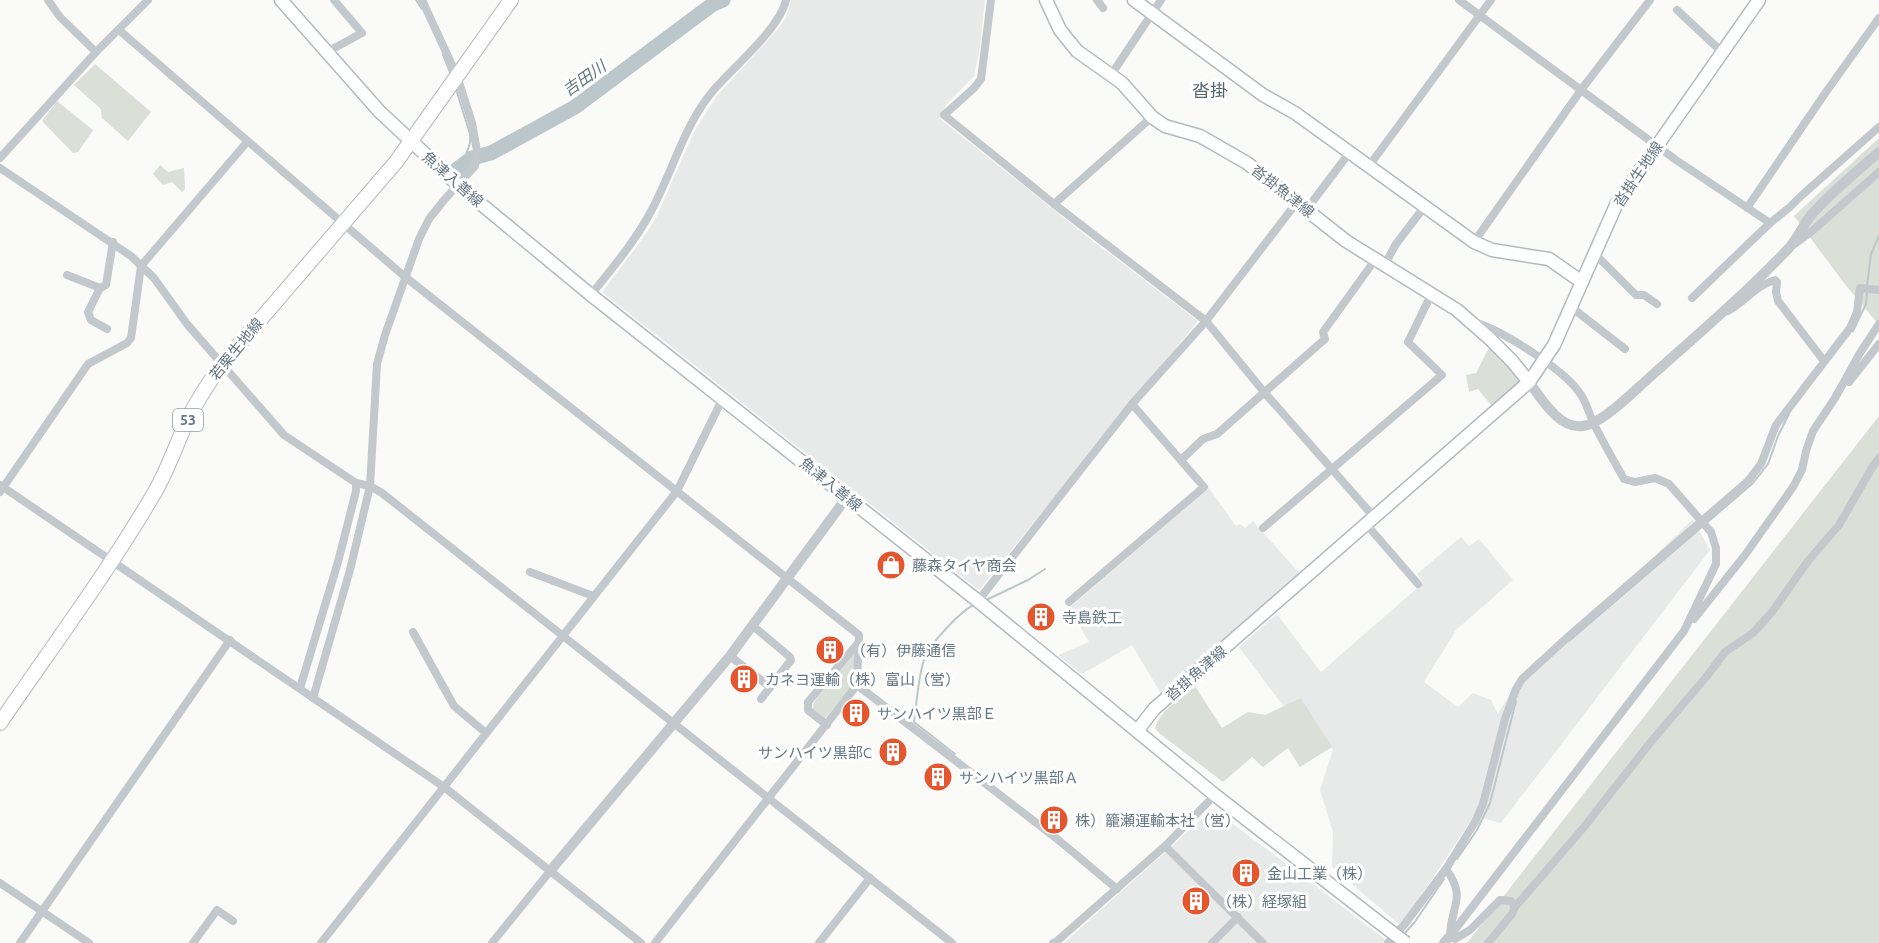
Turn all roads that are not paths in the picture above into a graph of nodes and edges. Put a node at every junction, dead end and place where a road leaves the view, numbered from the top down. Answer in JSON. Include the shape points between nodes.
{"nodes":[{"id":1,"x":48,"y":0,"type":"edge"},
{"id":2,"x":148,"y":0,"type":"edge"},
{"id":3,"x":281,"y":0,"type":"edge"},
{"id":4,"x":334,"y":0,"type":"edge"},
{"id":5,"x":422,"y":0,"type":"edge"},
{"id":6,"x":511,"y":0,"type":"edge"},
{"id":7,"x":786,"y":0,"type":"edge"},
{"id":8,"x":991,"y":0,"type":"edge"},
{"id":9,"x":1046,"y":0,"type":"edge"},
{"id":10,"x":1097,"y":0,"type":"edge"},
{"id":11,"x":1134,"y":0,"type":"edge"},
{"id":12,"x":1161,"y":0,"type":"edge"},
{"id":13,"x":1459,"y":0,"type":"edge"},
{"id":14,"x":1491,"y":0,"type":"edge"},
{"id":15,"x":1650,"y":0,"type":"edge"},
{"id":16,"x":1759,"y":0,"type":"edge"},
{"id":17,"x":1103,"y":8,"type":"dead end"},
{"id":18,"x":1677,"y":10,"type":"dead end"},
{"id":19,"x":1151,"y":13,"type":"junction"},
{"id":20,"x":1480,"y":15,"type":"junction"},
{"id":21,"x":1879,"y":18,"type":"edge"},
{"id":22,"x":119,"y":30,"type":"junction"},
{"id":23,"x":96,"y":52,"type":"junction"},
{"id":24,"x":327,"y":52,"type":"junction"},
{"id":25,"x":1722,"y":52,"type":"junction"},
{"id":26,"x":1111,"y":75,"type":"junction"},
{"id":27,"x":457,"y":76,"type":"junction"},
{"id":28,"x":1581,"y":90,"type":"junction"},
{"id":29,"x":1152,"y":117,"type":"junction"},
{"id":30,"x":1879,"y":127,"type":"edge"},
{"id":31,"x":247,"y":142,"type":"junction"},
{"id":32,"x":411,"y":142,"type":"junction"},
{"id":33,"x":1656,"y":147,"type":"junction"},
{"id":34,"x":1350,"y":152,"type":"junction"},
{"id":35,"x":1879,"y":152,"type":"edge"},
{"id":36,"x":0,"y":158,"type":"edge"},
{"id":37,"x":1369,"y":166,"type":"junction"},
{"id":38,"x":0,"y":168,"type":"edge"},
{"id":39,"x":1879,"y":172,"type":"edge"},
{"id":40,"x":458,"y":185,"type":"junction"},
{"id":41,"x":1054,"y":204,"type":"junction"},
{"id":42,"x":1302,"y":206,"type":"junction"},
{"id":43,"x":1425,"y":206,"type":"junction"},
{"id":44,"x":1748,"y":208,"type":"junction"},
{"id":45,"x":1770,"y":223,"type":"junction"},
{"id":46,"x":343,"y":224,"type":"junction"},
{"id":47,"x":113,"y":242,"type":"junction"},
{"id":48,"x":1474,"y":242,"type":"junction"},
{"id":49,"x":1789,"y":247,"type":"junction"},
{"id":50,"x":1594,"y":254,"type":"junction"},
{"id":51,"x":1379,"y":263,"type":"junction"},
{"id":52,"x":141,"y":266,"type":"junction"},
{"id":53,"x":67,"y":275,"type":"dead end"},
{"id":54,"x":404,"y":276,"type":"junction"},
{"id":55,"x":1582,"y":282,"type":"junction"},
{"id":56,"x":100,"y":288,"type":"junction"},
{"id":57,"x":1871,"y":289,"type":"edge"},
{"id":58,"x":591,"y":295,"type":"junction"},
{"id":59,"x":1431,"y":295,"type":"junction"},
{"id":60,"x":1692,"y":298,"type":"dead end"},
{"id":61,"x":1657,"y":304,"type":"dead end"},
{"id":62,"x":1571,"y":307,"type":"junction"},
{"id":63,"x":1717,"y":316,"type":"junction"},
{"id":64,"x":1206,"y":321,"type":"junction"},
{"id":65,"x":1472,"y":322,"type":"junction"},
{"id":66,"x":1879,"y":324,"type":"edge"},
{"id":67,"x":107,"y":329,"type":"dead end"},
{"id":68,"x":1879,"y":344,"type":"edge"},
{"id":69,"x":1625,"y":349,"type":"dead end"},
{"id":70,"x":1824,"y":362,"type":"junction"},
{"id":71,"x":223,"y":363,"type":"junction"},
{"id":72,"x":1544,"y":363,"type":"junction"},
{"id":73,"x":1529,"y":382,"type":"junction"},
{"id":74,"x":1264,"y":392,"type":"junction"},
{"id":75,"x":723,"y":398,"type":"junction"},
{"id":76,"x":1835,"y":398,"type":"junction"},
{"id":77,"x":1132,"y":405,"type":"junction"},
{"id":78,"x":1593,"y":423,"type":"junction"},
{"id":79,"x":1879,"y":458,"type":"edge"},
{"id":80,"x":1181,"y":460,"type":"junction"},
{"id":81,"x":1333,"y":470,"type":"junction"},
{"id":82,"x":356,"y":483,"type":"junction"},
{"id":83,"x":370,"y":486,"type":"junction"},
{"id":84,"x":1,"y":488,"type":"edge"},
{"id":85,"x":677,"y":491,"type":"junction"},
{"id":86,"x":847,"y":497,"type":"junction"},
{"id":87,"x":1370,"y":521,"type":"junction"},
{"id":88,"x":1701,"y":521,"type":"junction"},
{"id":89,"x":1263,"y":528,"type":"dead end"},
{"id":90,"x":111,"y":561,"type":"junction"},
{"id":91,"x":530,"y":572,"type":"dead end"},
{"id":92,"x":788,"y":579,"type":"junction"},
{"id":93,"x":1418,"y":584,"type":"dead end"},
{"id":94,"x":593,"y":596,"type":"junction"},
{"id":95,"x":978,"y":601,"type":"junction"},
{"id":96,"x":1069,"y":602,"type":"dead end"},
{"id":97,"x":753,"y":626,"type":"junction"},
{"id":98,"x":1684,"y":631,"type":"junction"},
{"id":99,"x":413,"y":632,"type":"dead end"},
{"id":100,"x":563,"y":635,"type":"junction"},
{"id":101,"x":230,"y":640,"type":"junction"},
{"id":102,"x":859,"y":642,"type":"junction"},
{"id":103,"x":730,"y":656,"type":"junction"},
{"id":104,"x":858,"y":685,"type":"junction"},
{"id":105,"x":770,"y":687,"type":"junction"},
{"id":106,"x":300,"y":688,"type":"junction"},
{"id":107,"x":313,"y":698,"type":"junction"},
{"id":108,"x":761,"y":699,"type":"dead end"},
{"id":109,"x":0,"y":723,"type":"edge"},
{"id":110,"x":673,"y":724,"type":"junction"},
{"id":111,"x":827,"y":725,"type":"junction"},
{"id":112,"x":1137,"y":731,"type":"junction"},
{"id":113,"x":486,"y":732,"type":"junction"},
{"id":114,"x":444,"y":787,"type":"junction"},
{"id":115,"x":1215,"y":795,"type":"junction"},
{"id":116,"x":769,"y":798,"type":"junction"},
{"id":117,"x":1165,"y":846,"type":"junction"},
{"id":118,"x":1446,"y":869,"type":"junction"},
{"id":119,"x":551,"y":870,"type":"junction"},
{"id":120,"x":870,"y":878,"type":"junction"},
{"id":121,"x":0,"y":883,"type":"edge"},
{"id":122,"x":1117,"y":889,"type":"junction"},
{"id":123,"x":1515,"y":907,"type":"junction"},
{"id":124,"x":41,"y":912,"type":"junction"},
{"id":125,"x":1238,"y":917,"type":"junction"},
{"id":126,"x":233,"y":921,"type":"dead end"},
{"id":127,"x":1447,"y":940,"type":"edge"},
{"id":128,"x":20,"y":943,"type":"edge"},
{"id":129,"x":89,"y":943,"type":"edge"},
{"id":130,"x":193,"y":943,"type":"edge"},
{"id":131,"x":321,"y":943,"type":"edge"},
{"id":132,"x":492,"y":943,"type":"edge"},
{"id":133,"x":641,"y":943,"type":"edge"},
{"id":134,"x":655,"y":943,"type":"edge"},
{"id":135,"x":819,"y":943,"type":"edge"},
{"id":136,"x":952,"y":943,"type":"edge"},
{"id":137,"x":1053,"y":943,"type":"edge"},
{"id":138,"x":1212,"y":943,"type":"edge"},
{"id":139,"x":1263,"y":943,"type":"edge"},
{"id":140,"x":1388,"y":943,"type":"edge"},
{"id":141,"x":1406,"y":943,"type":"edge"},
{"id":142,"x":1488,"y":943,"type":"edge"}],
"edges":[{"from":1,"to":23,"type":"street"},
{"from":2,"to":22,"type":"street"},
{"from":3,"to":24,"type":"main road","name":"魚津入善線"},
{"from":4,"to":24,"type":"street","via":[[362,33]]},
{"from":5,"to":27,"type":"street"},
{"from":6,"to":27,"type":"main road","name":"若栗生地線","number":"53"},
{"from":7,"to":58,"type":"street","via":[[773,25],[699,112],[651,213]]},
{"from":8,"to":41,"type":"street","via":[[981,79],[944,115]]},
{"from":9,"to":26,"type":"main road","name":"沓掛魚津線","via":[[1060,30],[1077,51]]},
{"from":10,"to":17,"type":"street"},
{"from":11,"to":19,"type":"main road"},
{"from":12,"to":19,"type":"street"},
{"from":13,"to":20,"type":"street"},
{"from":14,"to":20,"type":"street"},
{"from":15,"to":28,"type":"street"},
{"from":16,"to":25,"type":"main road","name":"沓掛生地線"},
{"from":18,"to":25,"type":"street"},
{"from":19,"to":26,"type":"street"},
{"from":19,"to":34,"type":"main road","via":[[1263,95]]},
{"from":20,"to":28,"type":"street"},
{"from":20,"to":37,"type":"street"},
{"from":21,"to":44,"type":"street"},
{"from":22,"to":23,"type":"street"},
{"from":22,"to":31,"type":"street"},
{"from":23,"to":36,"type":"street"},
{"from":24,"to":32,"type":"main road","name":"魚津入善線"},
{"from":25,"to":33,"type":"main road","name":"沓掛生地線"},
{"from":26,"to":29,"type":"main road","name":"沓掛魚津線"},
{"from":27,"to":32,"type":"main road","name":"若栗生地線","number":"53"},
{"from":27,"to":40,"type":"street","via":[[477,151],[475,166]]},
{"from":28,"to":33,"type":"street"},
{"from":28,"to":48,"type":"street"},
{"from":29,"to":41,"type":"street"},
{"from":29,"to":42,"type":"main road","name":"沓掛魚津線","via":[[1165,126],[1200,136],[1238,158]]},
{"from":30,"to":45,"type":"street"},
{"from":31,"to":46,"type":"street"},
{"from":31,"to":52,"type":"street"},
{"from":32,"to":40,"type":"main road","name":"魚津入善線"},
{"from":32,"to":46,"type":"main road","name":"若栗生地線","number":"53"},
{"from":33,"to":44,"type":"street"},
{"from":33,"to":50,"type":"main road","name":"沓掛生地線","via":[[1617,203]]},
{"from":34,"to":37,"type":"main road"},
{"from":34,"to":42,"type":"street"},
{"from":35,"to":49,"type":"street","via":[[1833,192]]},
{"from":37,"to":43,"type":"main road"},
{"from":38,"to":47,"type":"street"},
{"from":39,"to":49,"type":"street"},
{"from":40,"to":54,"type":"street","via":[[429,219]]},
{"from":40,"to":58,"type":"main road","name":"魚津入善線"},
{"from":41,"to":64,"type":"street"},
{"from":42,"to":51,"type":"main road","name":"沓掛魚津線"},
{"from":42,"to":64,"type":"street"},
{"from":43,"to":48,"type":"main road"},
{"from":43,"to":51,"type":"street"},
{"from":44,"to":45,"type":"street"},
{"from":45,"to":60,"type":"street"},
{"from":46,"to":54,"type":"street"},
{"from":46,"to":71,"type":"main road","name":"若栗生地線","number":"53"},
{"from":47,"to":52,"type":"street"},
{"from":47,"to":56,"type":"street","via":[[106,285]]},
{"from":48,"to":55,"type":"main road","via":[[1492,250],[1549,259]]},
{"from":49,"to":63,"type":"street"},
{"from":50,"to":55,"type":"main road","name":"沓掛生地線"},
{"from":50,"to":61,"type":"street","via":[[1636,295],[1644,295]]},
{"from":51,"to":59,"type":"main road","name":"沓掛魚津線"},
{"from":51,"to":74,"type":"street","via":[[1323,332],[1325,339]]},
{"from":52,"to":71,"type":"street"},
{"from":52,"to":84,"type":"street","via":[[131,338],[88,364]]},
{"from":53,"to":56,"type":"street"},
{"from":54,"to":83,"type":"street","via":[[377,364]]},
{"from":54,"to":85,"type":"street"},
{"from":55,"to":62,"type":"main road","name":"沓掛生地線"},
{"from":56,"to":67,"type":"street","via":[[88,312],[91,320]]},
{"from":57,"to":70,"type":"street","via":[[1860,288],[1850,328]]},
{"from":58,"to":75,"type":"main road","name":"魚津入善線"},
{"from":59,"to":65,"type":"main road","name":"沓掛魚津線"},
{"from":59,"to":81,"type":"street","via":[[1408,342],[1442,375]]},
{"from":62,"to":69,"type":"street"},
{"from":62,"to":72,"type":"main road","name":"沓掛生地線"},
{"from":63,"to":70,"type":"street","via":[[1739,305],[1766,282],[1775,280],[1778,301]]},
{"from":63,"to":78,"type":"street","via":[[1621,403]]},
{"from":64,"to":74,"type":"street"},
{"from":64,"to":77,"type":"street"},
{"from":65,"to":72,"type":"street","via":[[1494,329]]},
{"from":65,"to":73,"type":"main road","name":"沓掛魚津線"},
{"from":66,"to":76,"type":"street"},
{"from":68,"to":76,"type":"street"},
{"from":70,"to":88,"type":"street","via":[[1776,425],[1761,464],[1748,482]]},
{"from":71,"to":82,"type":"street","via":[[284,435]]},
{"from":71,"to":90,"type":"main road","name":"若栗生地線","number":"53","via":[[205,387],[154,493]]},
{"from":72,"to":73,"type":"main road","name":"沓掛魚津線"},
{"from":72,"to":78,"type":"street","via":[[1579,392]]},
{"from":73,"to":78,"type":"street","via":[[1559,419],[1581,427]]},
{"from":73,"to":87,"type":"main road","name":"沓掛魚津線"},
{"from":74,"to":80,"type":"street"},
{"from":74,"to":81,"type":"street"},
{"from":75,"to":85,"type":"street"},
{"from":75,"to":86,"type":"main road","name":"魚津入善線"},
{"from":76,"to":98,"type":"street","via":[[1813,431],[1793,487]]},
{"from":77,"to":80,"type":"street"},
{"from":77,"to":95,"type":"street"},
{"from":78,"to":88,"type":"street","via":[[1624,478],[1635,482],[1655,478],[1669,484]]},
{"from":79,"to":123,"type":"street","via":[[1839,525],[1772,612],[1753,633],[1725,652]]},
{"from":80,"to":96,"type":"street","via":[[1204,487]]},
{"from":81,"to":87,"type":"street"},
{"from":81,"to":89,"type":"street"},
{"from":82,"to":83,"type":"street"},
{"from":82,"to":106,"type":"street","via":[[338,562]]},
{"from":83,"to":100,"type":"street"},
{"from":83,"to":107,"type":"street"},
{"from":84,"to":90,"type":"street"},
{"from":85,"to":92,"type":"street"},
{"from":85,"to":94,"type":"street"},
{"from":86,"to":92,"type":"street"},
{"from":86,"to":95,"type":"main road","name":"魚津入善線"},
{"from":87,"to":93,"type":"street"},
{"from":87,"to":112,"type":"main road","name":"沓掛魚津線","via":[[1154,709]]},
{"from":88,"to":98,"type":"street","via":[[1711,532],[1716,564]]},
{"from":88,"to":118,"type":"street","via":[[1522,679],[1504,719],[1484,804]]},
{"from":90,"to":101,"type":"street"},
{"from":90,"to":109,"type":"main road","name":"若栗生地線","number":"53"},
{"from":91,"to":94,"type":"street"},
{"from":92,"to":97,"type":"street"},
{"from":92,"to":102,"type":"street","via":[[860,635]]},
{"from":94,"to":100,"type":"street"},
{"from":95,"to":112,"type":"main road","name":"魚津入善線"},
{"from":97,"to":103,"type":"street"},
{"from":97,"to":105,"type":"street","via":[[791,660]]},
{"from":98,"to":127,"type":"street"},
{"from":99,"to":113,"type":"street","via":[[454,706]]},
{"from":100,"to":110,"type":"street"},
{"from":100,"to":113,"type":"street"},
{"from":101,"to":106,"type":"street"},
{"from":101,"to":124,"type":"street"},
{"from":102,"to":104,"type":"street"},
{"from":102,"to":111,"type":"street","via":[[808,702],[808,710]]},
{"from":103,"to":105,"type":"street"},
{"from":103,"to":110,"type":"street"},
{"from":104,"to":111,"type":"street"},
{"from":104,"to":122,"type":"street"},
{"from":105,"to":108,"type":"street"},
{"from":106,"to":107,"type":"street"},
{"from":107,"to":114,"type":"street"},
{"from":110,"to":116,"type":"street"},
{"from":110,"to":119,"type":"street"},
{"from":111,"to":116,"type":"street"},
{"from":112,"to":115,"type":"main road","name":"魚津入善線"},
{"from":113,"to":114,"type":"street"},
{"from":114,"to":119,"type":"street"},
{"from":114,"to":131,"type":"street"},
{"from":115,"to":117,"type":"street"},
{"from":115,"to":141,"type":"main road","name":"魚津入善線","bridge":true},
{"from":116,"to":120,"type":"street"},
{"from":116,"to":134,"type":"street"},
{"from":117,"to":122,"type":"street"},
{"from":117,"to":125,"type":"street"},
{"from":118,"to":127,"type":"street","via":[[1455,882],[1458,897]]},
{"from":118,"to":140,"type":"street"},
{"from":119,"to":132,"type":"street"},
{"from":119,"to":133,"type":"street"},
{"from":120,"to":135,"type":"street"},
{"from":120,"to":136,"type":"street"},
{"from":121,"to":124,"type":"street"},
{"from":122,"to":137,"type":"street"},
{"from":123,"to":127,"type":"street","via":[[1510,901],[1500,900],[1470,930]]},
{"from":123,"to":142,"type":"street"},
{"from":124,"to":128,"type":"street"},
{"from":124,"to":129,"type":"street"},
{"from":125,"to":138,"type":"street"},
{"from":125,"to":139,"type":"street"},
{"from":126,"to":130,"type":"street","via":[[217,910]]}]}
